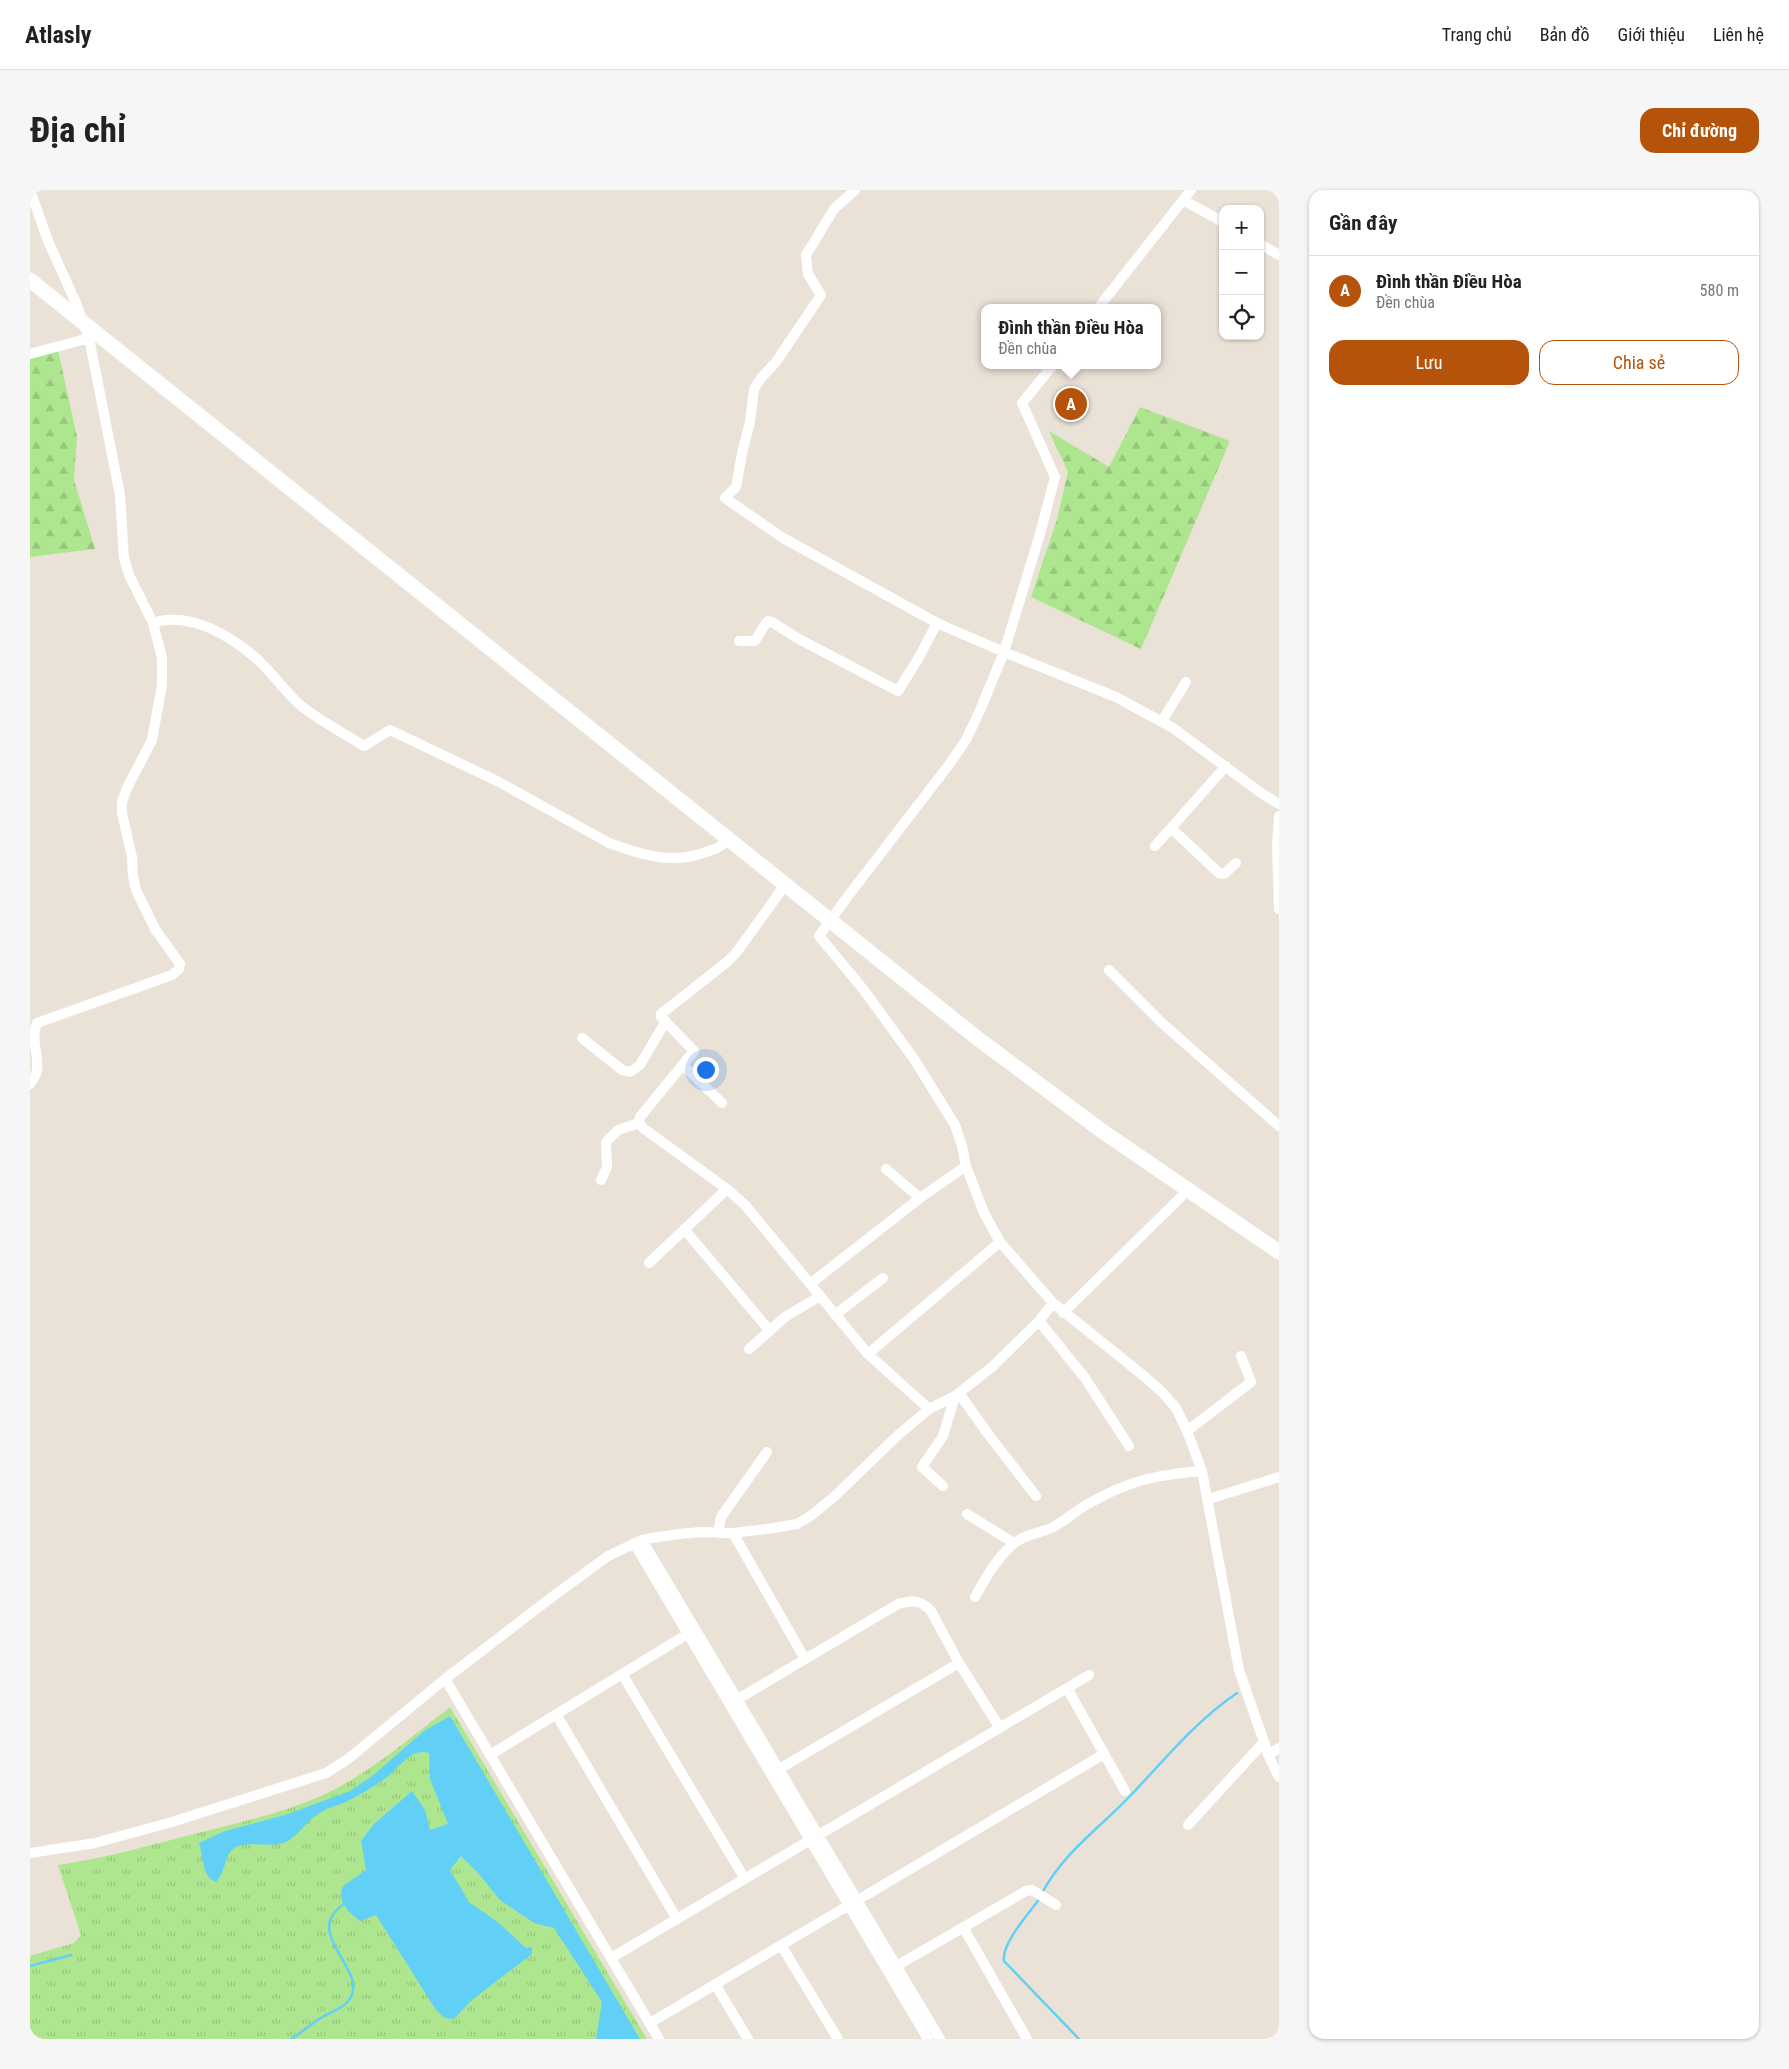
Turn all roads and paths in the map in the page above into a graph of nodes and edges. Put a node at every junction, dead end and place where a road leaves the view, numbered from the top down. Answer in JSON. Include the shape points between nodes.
{"nodes":[{"id":1,"x":30,"y":190,"type":"edge"},
{"id":2,"x":855,"y":190,"type":"edge"},
{"id":3,"x":1191,"y":190,"type":"edge"},
{"id":4,"x":1183,"y":200,"type":"junction"},
{"id":5,"x":1219,"y":220,"type":"edge"},
{"id":6,"x":1264,"y":246,"type":"edge"},
{"id":7,"x":1279,"y":255,"type":"edge"},
{"id":8,"x":30,"y":280,"type":"edge"},
{"id":9,"x":30,"y":292,"type":"edge"},
{"id":10,"x":1101,"y":304,"type":"edge"},
{"id":11,"x":83,"y":321,"type":"junction"},
{"id":12,"x":89,"y":338,"type":"junction"},
{"id":13,"x":30,"y":354,"type":"edge"},
{"id":14,"x":1050,"y":369,"type":"edge"},
{"id":15,"x":937,"y":622,"type":"junction"},
{"id":16,"x":153,"y":623,"type":"junction"},
{"id":17,"x":739,"y":641,"type":"dead end"},
{"id":18,"x":1004,"y":652,"type":"junction"},
{"id":19,"x":1186,"y":682,"type":"dead end"},
{"id":20,"x":1162,"y":722,"type":"junction"},
{"id":21,"x":1226,"y":766,"type":"junction"},
{"id":22,"x":1279,"y":804,"type":"edge"},
{"id":23,"x":1279,"y":816,"type":"edge"},
{"id":24,"x":1171,"y":828,"type":"junction"},
{"id":25,"x":726,"y":843,"type":"junction"},
{"id":26,"x":1155,"y":846,"type":"dead end"},
{"id":27,"x":1236,"y":863,"type":"dead end"},
{"id":28,"x":781,"y":887,"type":"junction"},
{"id":29,"x":1279,"y":907,"type":"edge"},
{"id":30,"x":827,"y":924,"type":"junction"},
{"id":31,"x":1108,"y":970,"type":"dead end"},
{"id":32,"x":666,"y":1021,"type":"junction"},
{"id":33,"x":582,"y":1038,"type":"dead end"},
{"id":34,"x":683,"y":1065,"type":"junction"},
{"id":35,"x":30,"y":1084,"type":"edge"},
{"id":36,"x":722,"y":1103,"type":"dead end"},
{"id":37,"x":639,"y":1123,"type":"junction"},
{"id":38,"x":1279,"y":1126,"type":"edge"},
{"id":39,"x":966,"y":1166,"type":"junction"},
{"id":40,"x":886,"y":1169,"type":"dead end"},
{"id":41,"x":601,"y":1180,"type":"dead end"},
{"id":42,"x":727,"y":1189,"type":"junction"},
{"id":43,"x":1181,"y":1197,"type":"junction"},
{"id":44,"x":920,"y":1198,"type":"junction"},
{"id":45,"x":684,"y":1229,"type":"junction"},
{"id":46,"x":1000,"y":1242,"type":"junction"},
{"id":47,"x":1279,"y":1252,"type":"edge"},
{"id":48,"x":649,"y":1263,"type":"dead end"},
{"id":49,"x":1279,"y":1264,"type":"edge"},
{"id":50,"x":883,"y":1278,"type":"dead end"},
{"id":51,"x":810,"y":1284,"type":"junction"},
{"id":52,"x":820,"y":1296,"type":"junction"},
{"id":53,"x":1053,"y":1304,"type":"junction"},
{"id":54,"x":1063,"y":1313,"type":"junction"},
{"id":55,"x":835,"y":1315,"type":"junction"},
{"id":56,"x":1039,"y":1321,"type":"junction"},
{"id":57,"x":769,"y":1330,"type":"junction"},
{"id":58,"x":749,"y":1349,"type":"dead end"},
{"id":59,"x":868,"y":1354,"type":"junction"},
{"id":60,"x":1241,"y":1356,"type":"dead end"},
{"id":61,"x":957,"y":1394,"type":"junction"},
{"id":62,"x":929,"y":1410,"type":"junction"},
{"id":63,"x":1187,"y":1431,"type":"junction"},
{"id":64,"x":1129,"y":1446,"type":"dead end"},
{"id":65,"x":767,"y":1452,"type":"dead end"},
{"id":66,"x":1202,"y":1471,"type":"junction"},
{"id":67,"x":1279,"y":1477,"type":"edge"},
{"id":68,"x":943,"y":1486,"type":"dead end"},
{"id":69,"x":1036,"y":1496,"type":"dead end"},
{"id":70,"x":1208,"y":1499,"type":"junction"},
{"id":71,"x":967,"y":1514,"type":"dead end"},
{"id":72,"x":718,"y":1532,"type":"junction"},
{"id":73,"x":732,"y":1533,"type":"junction"},
{"id":74,"x":638,"y":1542,"type":"junction"},
{"id":75,"x":1014,"y":1543,"type":"junction"},
{"id":76,"x":975,"y":1597,"type":"dead end"},
{"id":77,"x":692,"y":1631,"type":"junction"},
{"id":78,"x":805,"y":1659,"type":"junction"},
{"id":79,"x":958,"y":1663,"type":"junction"},
{"id":80,"x":622,"y":1674,"type":"junction"},
{"id":81,"x":1089,"y":1675,"type":"dead end"},
{"id":82,"x":445,"y":1680,"type":"junction"},
{"id":83,"x":1067,"y":1688,"type":"junction"},
{"id":84,"x":738,"y":1699,"type":"junction"},
{"id":85,"x":556,"y":1714,"type":"junction"},
{"id":86,"x":1000,"y":1728,"type":"junction"},
{"id":87,"x":1264,"y":1742,"type":"junction"},
{"id":88,"x":1279,"y":1748,"type":"edge"},
{"id":89,"x":490,"y":1754,"type":"junction"},
{"id":90,"x":1104,"y":1754,"type":"junction"},
{"id":91,"x":1268,"y":1755,"type":"junction"},
{"id":92,"x":775,"y":1771,"type":"junction"},
{"id":93,"x":1279,"y":1777,"type":"edge"},
{"id":94,"x":1125,"y":1791,"type":"dead end"},
{"id":95,"x":1188,"y":1825,"type":"dead end"},
{"id":96,"x":815,"y":1837,"type":"junction"},
{"id":97,"x":30,"y":1853,"type":"edge"},
{"id":98,"x":745,"y":1879,"type":"junction"},
{"id":99,"x":854,"y":1902,"type":"junction"},
{"id":100,"x":1056,"y":1904,"type":"dead end"},
{"id":101,"x":677,"y":1919,"type":"junction"},
{"id":102,"x":963,"y":1927,"type":"junction"},
{"id":103,"x":781,"y":1945,"type":"junction"},
{"id":104,"x":611,"y":1958,"type":"junction"},
{"id":105,"x":893,"y":1968,"type":"junction"},
{"id":106,"x":715,"y":1984,"type":"junction"},
{"id":107,"x":650,"y":2023,"type":"junction"},
{"id":108,"x":659,"y":2039,"type":"edge"},
{"id":109,"x":748,"y":2039,"type":"edge"},
{"id":110,"x":838,"y":2039,"type":"edge"},
{"id":111,"x":928,"y":2039,"type":"edge"},
{"id":112,"x":940,"y":2039,"type":"edge"},
{"id":113,"x":1027,"y":2039,"type":"edge"}],
"edges":[{"from":1,"to":11,"type":"street"},
{"from":2,"to":15,"type":"street","via":[[834,209],[806,255],[808,274],[821,295],[754,389],[736,487],[724,498],[783,538]]},
{"from":3,"to":4,"type":"street"},
{"from":4,"to":5,"type":"street"},
{"from":4,"to":10,"type":"street"},
{"from":6,"to":7,"type":"street"},
{"from":8,"to":11,"type":"main road"},
{"from":9,"to":12,"type":"main road"},
{"from":11,"to":12,"type":"street"},
{"from":11,"to":25,"type":"main road"},
{"from":12,"to":13,"type":"street"},
{"from":12,"to":16,"type":"street","via":[[118,487],[124,558]]},
{"from":12,"to":25,"type":"main road"},
{"from":14,"to":18,"type":"street","via":[[1022,403],[1054,477]]},
{"from":15,"to":17,"type":"street","via":[[898,691],[768,621],[755,641]]},
{"from":15,"to":18,"type":"street"},
{"from":16,"to":25,"type":"street","via":[[168,619],[195,623],[227,636],[257,659],[301,706],[364,746],[390,730],[499,782],[616,845],[674,860],[686,859]]},
{"from":16,"to":35,"type":"street","via":[[162,658],[162,685],[152,740],[122,802],[122,812],[136,890],[155,929],[180,964],[179,970],[37,1023],[32,1030],[37,1067]]},
{"from":18,"to":20,"type":"street","via":[[1116,697]]},
{"from":18,"to":30,"type":"street","via":[[966,740]]},
{"from":19,"to":20,"type":"street"},
{"from":20,"to":21,"type":"street"},
{"from":21,"to":22,"type":"street"},
{"from":21,"to":24,"type":"street"},
{"from":23,"to":29,"type":"street"},
{"from":24,"to":26,"type":"street"},
{"from":24,"to":27,"type":"street","via":[[1219,873],[1224,874]]},
{"from":25,"to":28,"type":"main road"},
{"from":28,"to":30,"type":"main road"},
{"from":28,"to":32,"type":"street","via":[[727,962],[661,1014]]},
{"from":30,"to":39,"type":"street","via":[[819,936],[908,1051],[955,1125]]},
{"from":30,"to":43,"type":"main road","via":[[1005,1072]]},
{"from":30,"to":47,"type":"main road","via":[[1060,1101]]},
{"from":31,"to":38,"type":"street","via":[[1162,1023]]},
{"from":32,"to":33,"type":"street","via":[[640,1065],[630,1072],[622,1070]]},
{"from":32,"to":34,"type":"street","via":[[694,1051]]},
{"from":34,"to":36,"type":"street"},
{"from":34,"to":37,"type":"street","via":[[640,1117]]},
{"from":37,"to":41,"type":"street","via":[[618,1130],[606,1142],[607,1167]]},
{"from":37,"to":42,"type":"street"},
{"from":39,"to":44,"type":"street"},
{"from":39,"to":46,"type":"street","via":[[984,1213]]},
{"from":40,"to":44,"type":"street"},
{"from":42,"to":45,"type":"street"},
{"from":42,"to":51,"type":"street","via":[[754,1215]]},
{"from":43,"to":49,"type":"main road"},
{"from":43,"to":54,"type":"street"},
{"from":44,"to":51,"type":"street"},
{"from":45,"to":48,"type":"street"},
{"from":45,"to":57,"type":"street"},
{"from":46,"to":53,"type":"street"},
{"from":46,"to":59,"type":"street"},
{"from":50,"to":55,"type":"street"},
{"from":51,"to":52,"type":"street"},
{"from":52,"to":55,"type":"street"},
{"from":52,"to":57,"type":"street"},
{"from":53,"to":54,"type":"street"},
{"from":53,"to":56,"type":"street"},
{"from":54,"to":63,"type":"street","via":[[1163,1392],[1176,1408]]},
{"from":55,"to":59,"type":"street"},
{"from":56,"to":61,"type":"street","via":[[992,1367]]},
{"from":56,"to":64,"type":"street","via":[[1085,1378]]},
{"from":57,"to":58,"type":"street"},
{"from":59,"to":62,"type":"street"},
{"from":60,"to":63,"type":"street","via":[[1251,1382]]},
{"from":61,"to":62,"type":"street"},
{"from":61,"to":68,"type":"street","via":[[943,1436],[922,1467]]},
{"from":61,"to":69,"type":"street"},
{"from":62,"to":73,"type":"street","via":[[836,1495],[798,1524]]},
{"from":63,"to":66,"type":"street"},
{"from":65,"to":72,"type":"street","via":[[721,1516]]},
{"from":66,"to":70,"type":"street"},
{"from":66,"to":75,"type":"street","via":[[1144,1478],[1086,1506],[1050,1528]]},
{"from":67,"to":70,"type":"street"},
{"from":70,"to":87,"type":"street","via":[[1239,1670]]},
{"from":71,"to":75,"type":"street"},
{"from":72,"to":73,"type":"street"},
{"from":72,"to":74,"type":"street","via":[[679,1534]]},
{"from":73,"to":78,"type":"street"},
{"from":74,"to":77,"type":"street"},
{"from":74,"to":82,"type":"street","via":[[608,1556]]},
{"from":75,"to":76,"type":"street","via":[[993,1567]]},
{"from":77,"to":80,"type":"street"},
{"from":77,"to":84,"type":"street"},
{"from":77,"to":92,"type":"street"},
{"from":78,"to":79,"type":"street","via":[[898,1604],[911,1600],[926,1604]]},
{"from":78,"to":84,"type":"street"},
{"from":79,"to":86,"type":"street"},
{"from":79,"to":92,"type":"street"},
{"from":80,"to":85,"type":"street"},
{"from":80,"to":98,"type":"street"},
{"from":81,"to":83,"type":"street"},
{"from":82,"to":89,"type":"street"},
{"from":82,"to":97,"type":"street","via":[[348,1759],[326,1773],[272,1792],[95,1843]]},
{"from":83,"to":86,"type":"street"},
{"from":83,"to":90,"type":"street"},
{"from":84,"to":92,"type":"street"},
{"from":85,"to":89,"type":"street"},
{"from":85,"to":101,"type":"street"},
{"from":86,"to":96,"type":"street"},
{"from":87,"to":91,"type":"street"},
{"from":87,"to":95,"type":"street"},
{"from":88,"to":91,"type":"street"},
{"from":89,"to":104,"type":"street"},
{"from":90,"to":94,"type":"street"},
{"from":90,"to":99,"type":"street"},
{"from":91,"to":93,"type":"street"},
{"from":92,"to":96,"type":"street"},
{"from":96,"to":98,"type":"street"},
{"from":96,"to":99,"type":"street"},
{"from":98,"to":101,"type":"street"},
{"from":99,"to":103,"type":"street"},
{"from":99,"to":105,"type":"street"},
{"from":100,"to":102,"type":"street","via":[[1032,1890],[1026,1891]]},
{"from":101,"to":104,"type":"street"},
{"from":102,"to":105,"type":"street"},
{"from":102,"to":113,"type":"street"},
{"from":103,"to":106,"type":"street"},
{"from":103,"to":110,"type":"street"},
{"from":104,"to":107,"type":"street"},
{"from":105,"to":111,"type":"street"},
{"from":105,"to":112,"type":"street"},
{"from":106,"to":107,"type":"street"},
{"from":106,"to":109,"type":"street"},
{"from":107,"to":108,"type":"street"}]}
